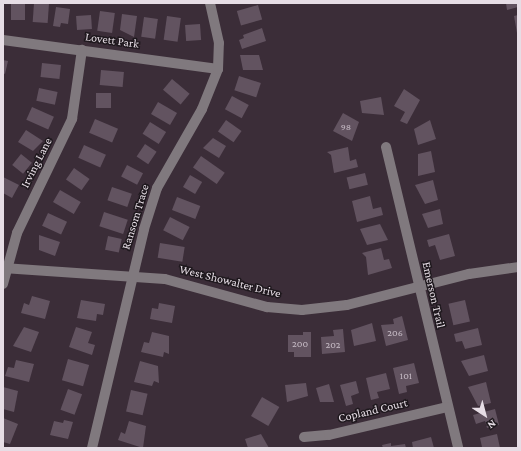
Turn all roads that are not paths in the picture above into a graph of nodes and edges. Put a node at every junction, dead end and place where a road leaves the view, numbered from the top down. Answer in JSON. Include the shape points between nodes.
{"nodes":[{"id":1,"x":210,"y":3,"type":"edge"},
{"id":2,"x":3,"y":40,"type":"edge"},
{"id":3,"x":82,"y":50,"type":"junction"},
{"id":4,"x":218,"y":69,"type":"junction"},
{"id":5,"x":386,"y":147,"type":"dead end"},
{"id":6,"x":518,"y":267,"type":"edge"},
{"id":7,"x":5,"y":269,"type":"edge"},
{"id":8,"x":132,"y":276,"type":"junction"},
{"id":9,"x":3,"y":284,"type":"edge"},
{"id":10,"x":418,"y":288,"type":"junction"},
{"id":11,"x":447,"y":407,"type":"junction"},
{"id":12,"x":304,"y":437,"type":"dead end"},
{"id":13,"x":92,"y":448,"type":"edge"},
{"id":14,"x":458,"y":448,"type":"edge"}],
"edges":[{"from":1,"to":4,"type":"street","name":"Ransom Trace","via":[[219,43]]},
{"from":2,"to":3,"type":"street","name":"Lovett Park"},
{"from":3,"to":4,"type":"street","name":"Lovett Park"},
{"from":3,"to":7,"type":"street","name":"Irving Lane","via":[[72,119],[17,233]]},
{"from":4,"to":8,"type":"street","name":"Ransom Trace","via":[[202,109],[157,188]]},
{"from":5,"to":10,"type":"street","name":"Emerson Trail"},
{"from":6,"to":10,"type":"street","name":"West Showalter Drive","via":[[469,274]]},
{"from":7,"to":8,"type":"street","name":"West Showalter Drive"},
{"from":7,"to":9,"type":"street","name":"Irving Lane"},
{"from":8,"to":10,"type":"street","name":"West Showalter Drive","via":[[165,279],[267,307],[302,310],[347,305]]},
{"from":8,"to":13,"type":"street","name":"Ransom Trace"},
{"from":10,"to":11,"type":"street","name":"Emerson Trail"},
{"from":11,"to":12,"type":"street","name":"Copland Court","via":[[329,435]]},
{"from":11,"to":14,"type":"street","name":"Emerson Trail"}]}
